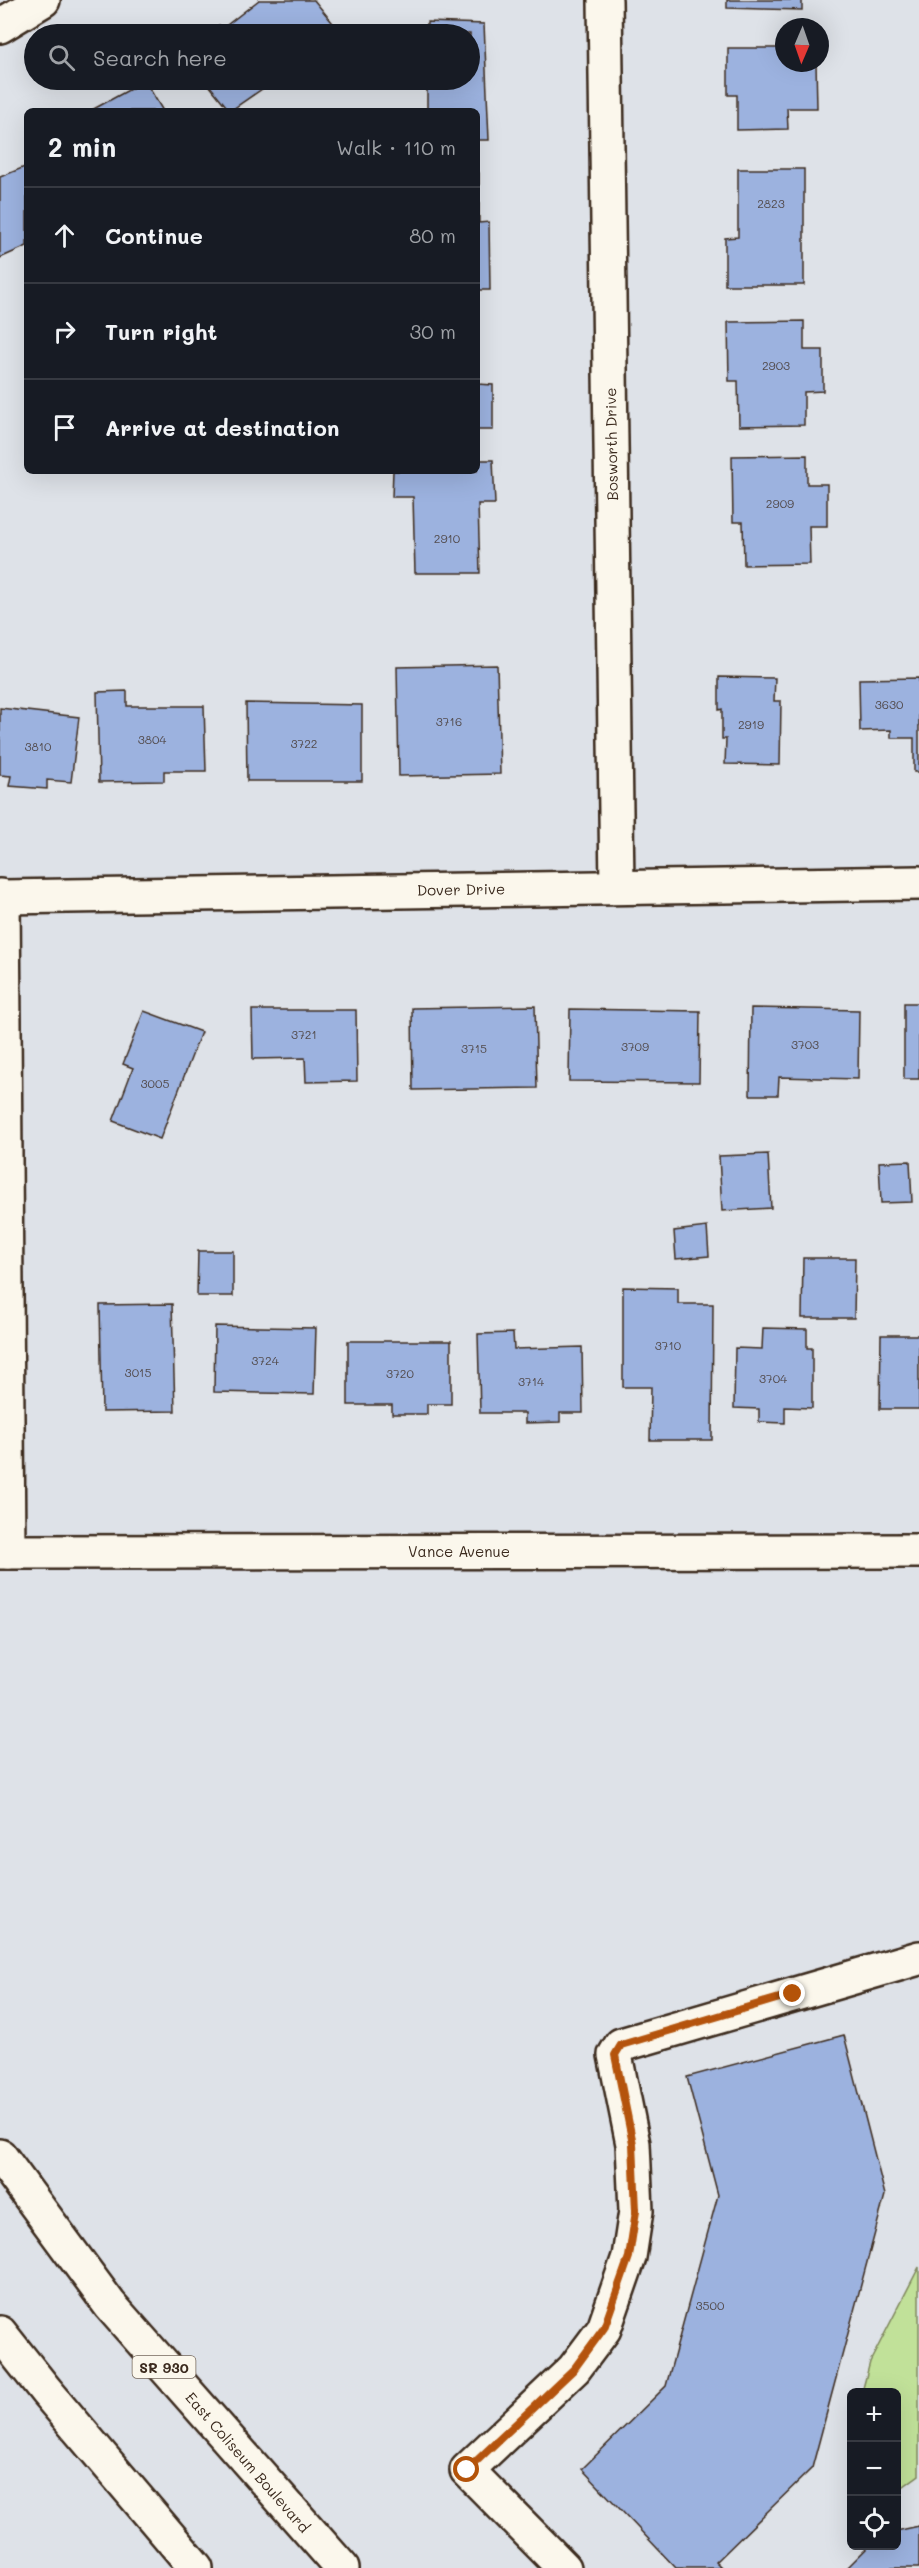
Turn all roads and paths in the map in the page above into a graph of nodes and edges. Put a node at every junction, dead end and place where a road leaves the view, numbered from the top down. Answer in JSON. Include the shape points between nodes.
{"nodes":[{"id":1,"x":43,"y":0,"type":"edge"},
{"id":2,"x":605,"y":0,"type":"edge"},
{"id":3,"x":0,"y":26,"type":"edge"},
{"id":4,"x":919,"y":883,"type":"edge"},
{"id":5,"x":617,"y":887,"type":"junction"},
{"id":6,"x":2,"y":896,"type":"edge"},
{"id":7,"x":919,"y":1551,"type":"edge"},
{"id":8,"x":4,"y":1552,"type":"edge"},
{"id":9,"x":919,"y":1958,"type":"edge"},
{"id":10,"x":0,"y":2156,"type":"edge"},
{"id":11,"x":0,"y":2333,"type":"edge"},
{"id":12,"x":196,"y":2568,"type":"edge"},
{"id":13,"x":342,"y":2568,"type":"edge"},
{"id":14,"x":564,"y":2568,"type":"edge"}],
"edges":[{"from":1,"to":3,"type":"main road"},
{"from":2,"to":5,"type":"main road","name":"Bosworth Drive"},
{"from":4,"to":5,"type":"main road","name":"Dover Drive"},
{"from":5,"to":6,"type":"main road","name":"Dover Drive"},
{"from":6,"to":8,"type":"main road"},
{"from":7,"to":8,"type":"main road","name":"Vance Avenue"},
{"from":9,"to":14,"type":"main road","via":[[621,2045],[615,2055],[633,2144],[636,2211],[629,2257],[604,2328],[574,2369],[467,2470]]},
{"from":10,"to":13,"type":"main road","name":"East Coliseum Boulevard","number":"SR 930","via":[[110,2305]]},
{"from":11,"to":12,"type":"main road"}]}
